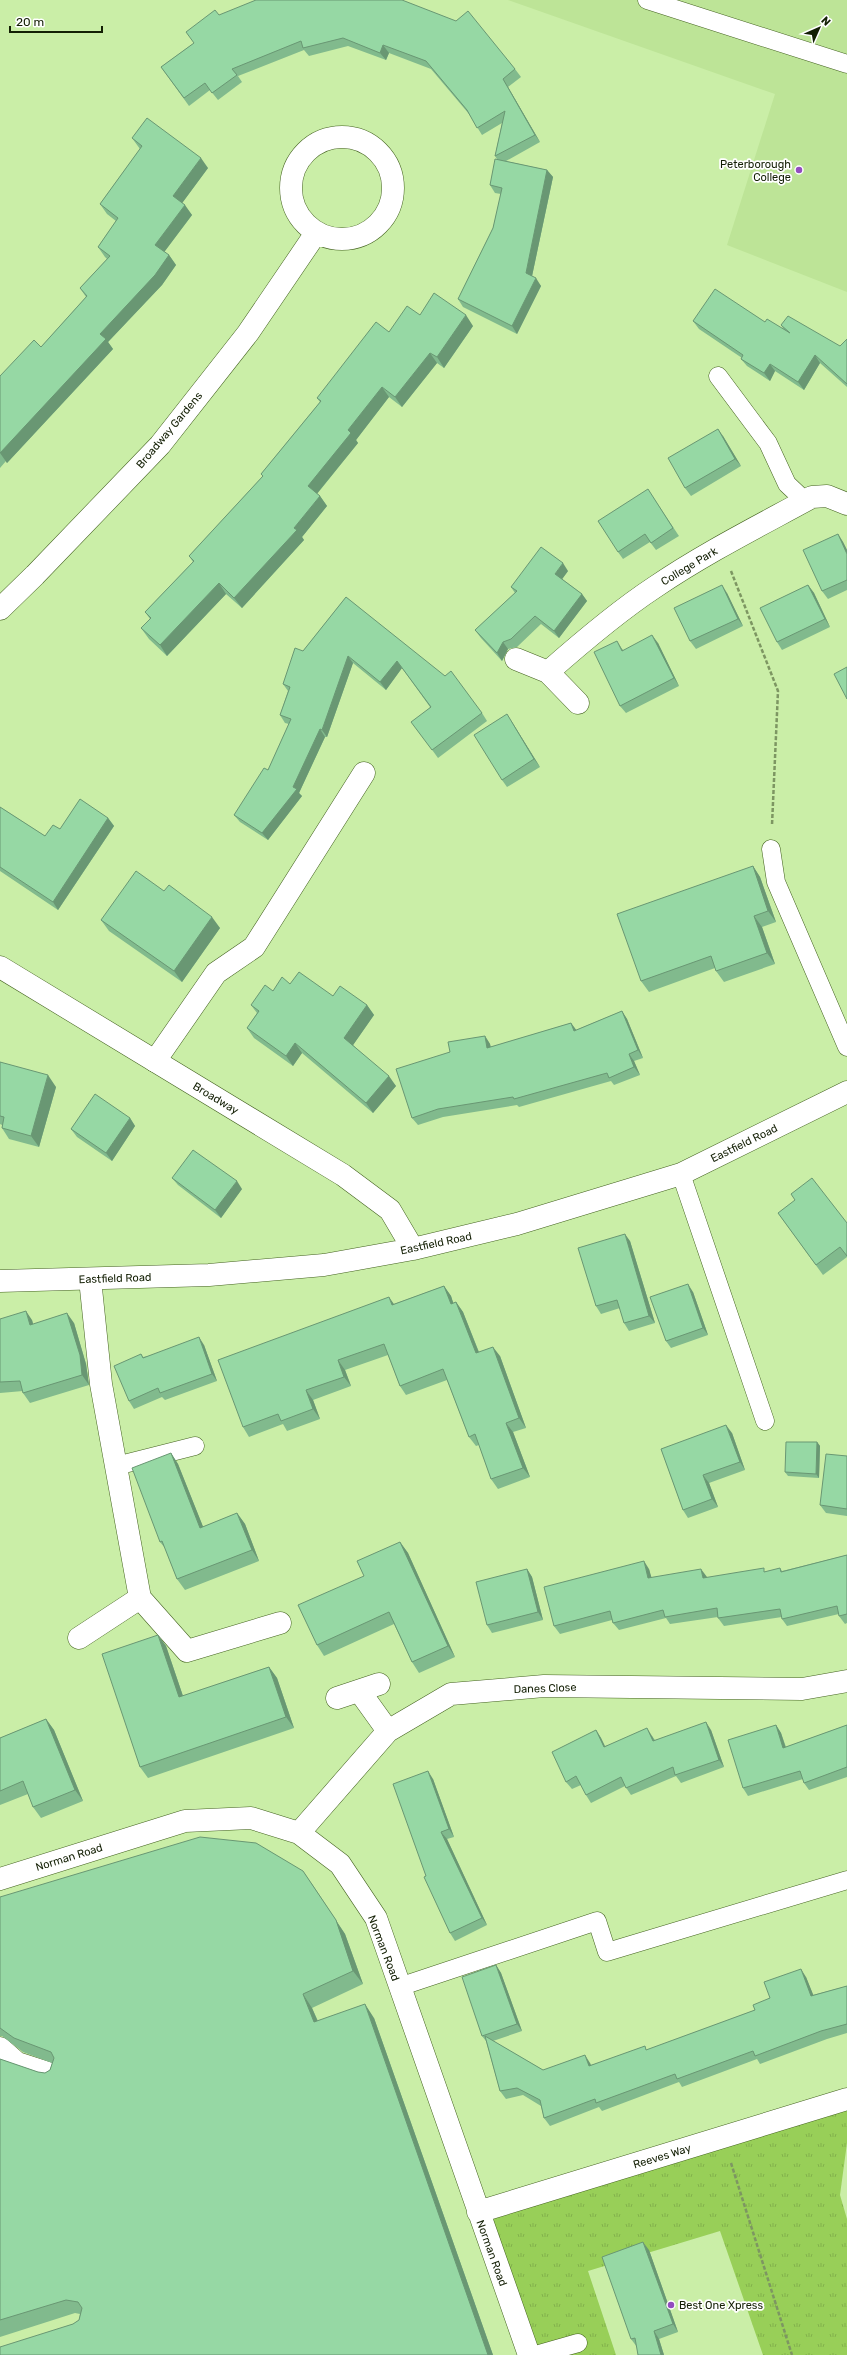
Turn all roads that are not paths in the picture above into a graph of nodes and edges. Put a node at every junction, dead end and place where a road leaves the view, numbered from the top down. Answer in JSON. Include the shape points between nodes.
{"nodes":[{"id":1,"x":647,"y":0,"type":"edge"},
{"id":2,"x":847,"y":64,"type":"edge"},
{"id":3,"x":316,"y":233,"type":"junction"},
{"id":4,"x":718,"y":376,"type":"dead end"},
{"id":5,"x":805,"y":501,"type":"junction"},
{"id":6,"x":847,"y":504,"type":"edge"},
{"id":7,"x":0,"y":608,"type":"edge"},
{"id":8,"x":516,"y":659,"type":"dead end"},
{"id":9,"x":548,"y":672,"type":"junction"},
{"id":10,"x":578,"y":703,"type":"dead end"},
{"id":11,"x":364,"y":773,"type":"dead end"},
{"id":12,"x":771,"y":849,"type":"road end"},
{"id":13,"x":0,"y":967,"type":"edge"},
{"id":14,"x":847,"y":1047,"type":"edge"},
{"id":15,"x":155,"y":1061,"type":"junction"},
{"id":16,"x":847,"y":1092,"type":"edge"},
{"id":17,"x":681,"y":1174,"type":"junction"},
{"id":18,"x":413,"y":1249,"type":"junction"},
{"id":19,"x":90,"y":1279,"type":"junction"},
{"id":20,"x":0,"y":1281,"type":"edge"},
{"id":21,"x":766,"y":1421,"type":"dead end"},
{"id":22,"x":195,"y":1446,"type":"dead end"},
{"id":23,"x":116,"y":1466,"type":"junction"},
{"id":24,"x":140,"y":1598,"type":"junction"},
{"id":25,"x":280,"y":1623,"type":"dead end"},
{"id":26,"x":79,"y":1638,"type":"dead end"},
{"id":27,"x":847,"y":1681,"type":"edge"},
{"id":28,"x":337,"y":1698,"type":"dead end"},
{"id":29,"x":388,"y":1731,"type":"junction"},
{"id":30,"x":299,"y":1833,"type":"junction"},
{"id":31,"x":0,"y":1878,"type":"edge"},
{"id":32,"x":847,"y":1880,"type":"edge"},
{"id":33,"x":400,"y":1988,"type":"junction"},
{"id":34,"x":0,"y":2048,"type":"edge"},
{"id":35,"x":51,"y":2074,"type":"edge"},
{"id":36,"x":847,"y":2100,"type":"edge"},
{"id":37,"x":478,"y":2212,"type":"junction"},
{"id":38,"x":578,"y":2343,"type":"dead end"},
{"id":39,"x":529,"y":2355,"type":"edge"},
{"id":40,"x":536,"y":2355,"type":"edge"}],
"edges":[{"from":1,"to":2,"type":"lane"},
{"from":3,"to":3,"type":"street","via":[[302,222],[294,206],[290,189],[293,171],[302,156],[314,144],[331,138],[349,136],[366,142],[379,152],[392,176],[393,198],[388,213],[378,226],[359,237],[348,240],[331,239]]},
{"from":3,"to":7,"type":"street","name":"Broadway Gardens","via":[[248,333],[160,445]]},
{"from":4,"to":5,"type":"lane","via":[[768,444],[787,484]]},
{"from":5,"to":6,"type":"street","name":"College Park","via":[[812,497],[828,496]]},
{"from":5,"to":9,"type":"street","name":"College Park","via":[[722,546],[656,586],[607,622]]},
{"from":8,"to":9,"type":"street"},
{"from":9,"to":10,"type":"street"},
{"from":11,"to":15,"type":"street","via":[[254,947],[216,973]]},
{"from":12,"to":14,"type":"lane","via":[[776,882]]},
{"from":13,"to":15,"type":"street","name":"Broadway"},
{"from":15,"to":18,"type":"street","name":"Broadway","via":[[355,1184],[390,1210]]},
{"from":16,"to":17,"type":"street","name":"Eastfield Road"},
{"from":17,"to":18,"type":"street","name":"Eastfield Road","via":[[517,1224]]},
{"from":17,"to":21,"type":"lane"},
{"from":18,"to":19,"type":"street","name":"Eastfield Road","via":[[324,1265],[209,1275]]},
{"from":19,"to":20,"type":"street","name":"Eastfield Road"},
{"from":19,"to":23,"type":"street","via":[[101,1384]]},
{"from":22,"to":23,"type":"lane"},
{"from":23,"to":24,"type":"street"},
{"from":24,"to":25,"type":"street","via":[[187,1651]]},
{"from":24,"to":26,"type":"street"},
{"from":27,"to":29,"type":"street","name":"Danes Close","via":[[802,1688],[544,1686],[451,1694]]},
{"from":28,"to":29,"type":"street","via":[[370,1688]]},
{"from":29,"to":30,"type":"street","name":"Danes Close"},
{"from":30,"to":31,"type":"street","name":"Norman Road","via":[[251,1818],[185,1822]]},
{"from":30,"to":33,"type":"street","name":"Norman Road","via":[[340,1864],[376,1918]]},
{"from":32,"to":33,"type":"lane","via":[[607,1952],[597,1921]]},
{"from":33,"to":37,"type":"street","name":"Norman Road"},
{"from":34,"to":35,"type":"street","via":[[17,2063]]},
{"from":36,"to":37,"type":"street","name":"Reeves Way"},
{"from":37,"to":39,"type":"street","name":"Norman Road"},
{"from":38,"to":40,"type":"lane"}]}
